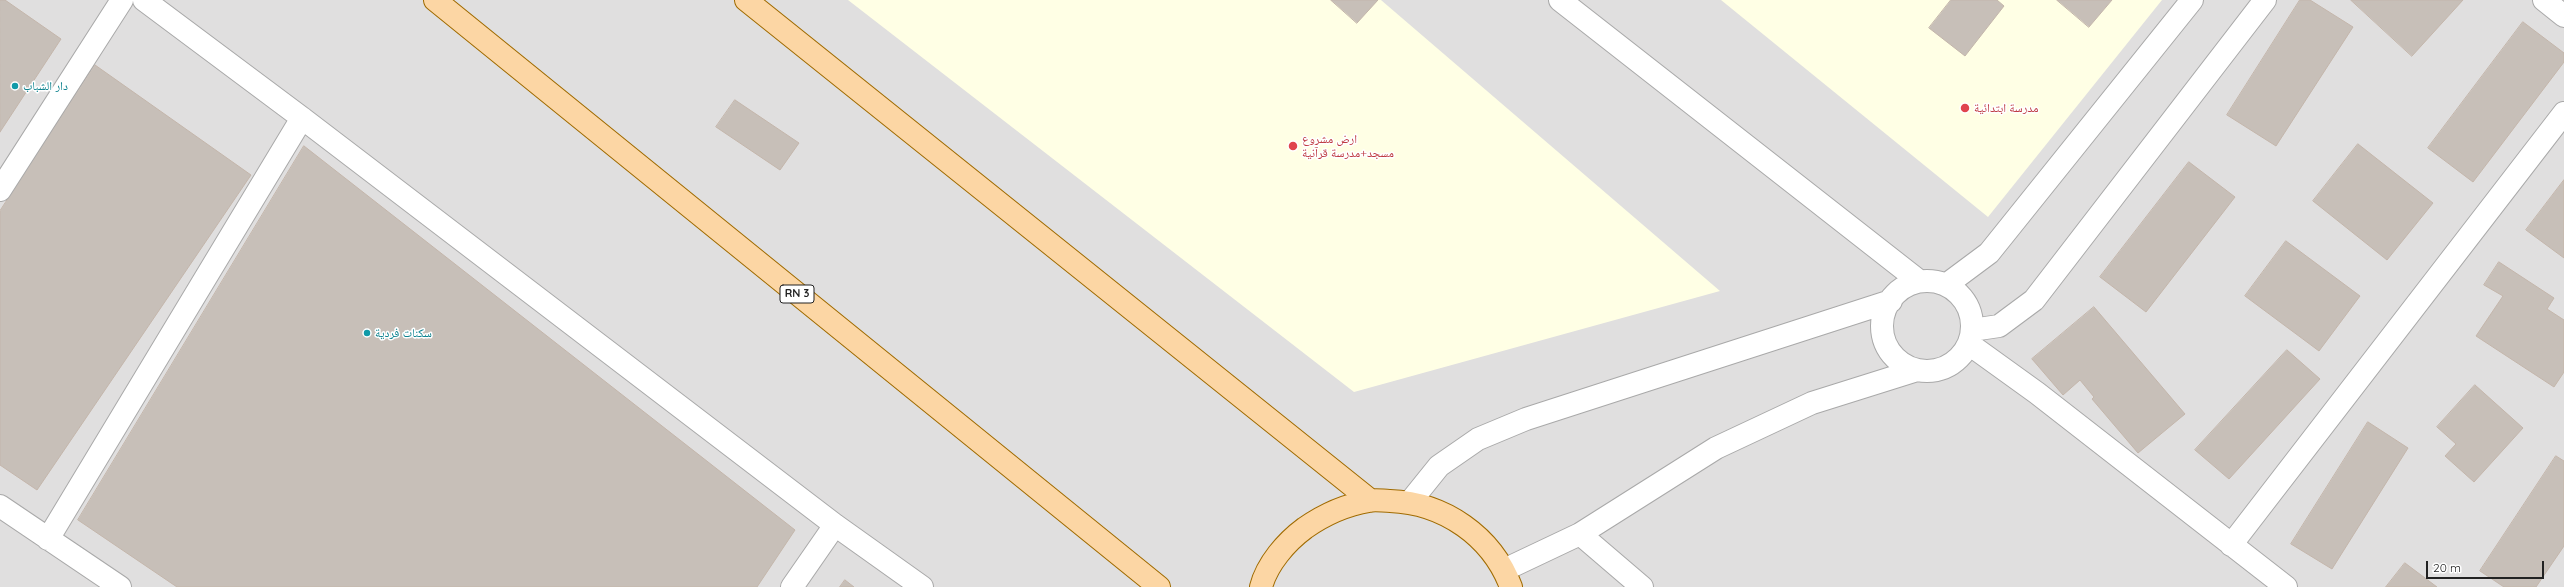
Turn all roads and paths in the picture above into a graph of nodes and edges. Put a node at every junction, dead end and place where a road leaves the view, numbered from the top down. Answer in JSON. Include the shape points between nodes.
{"nodes":[{"id":1,"x":122,"y":0,"type":"edge"},
{"id":2,"x":144,"y":0,"type":"edge"},
{"id":3,"x":435,"y":0,"type":"edge"},
{"id":4,"x":746,"y":0,"type":"edge"},
{"id":5,"x":2192,"y":0,"type":"edge"},
{"id":6,"x":2265,"y":0,"type":"edge"},
{"id":7,"x":2544,"y":0,"type":"edge"},
{"id":8,"x":1567,"y":2,"type":"edge"},
{"id":9,"x":2564,"y":16,"type":"edge"},
{"id":10,"x":2564,"y":113,"type":"edge"},
{"id":11,"x":302,"y":118,"type":"junction"},
{"id":12,"x":0,"y":190,"type":"edge"},
{"id":13,"x":1919,"y":282,"type":"junction"},
{"id":14,"x":1946,"y":285,"type":"junction"},
{"id":15,"x":1891,"y":300,"type":"junction"},
{"id":16,"x":1971,"y":337,"type":"junction"},
{"id":17,"x":1917,"y":370,"type":"junction"},
{"id":18,"x":1370,"y":500,"type":"junction"},
{"id":19,"x":1410,"y":502,"type":"junction"},
{"id":20,"x":2,"y":509,"type":"edge"},
{"id":21,"x":835,"y":525,"type":"junction"},
{"id":22,"x":1580,"y":534,"type":"junction"},
{"id":23,"x":48,"y":539,"type":"junction"},
{"id":24,"x":2231,"y":545,"type":"junction"},
{"id":25,"x":1507,"y":578,"type":"edge"},
{"id":26,"x":2261,"y":580,"type":"edge"},
{"id":27,"x":120,"y":587,"type":"edge"},
{"id":28,"x":792,"y":587,"type":"edge"},
{"id":29,"x":922,"y":587,"type":"edge"},
{"id":30,"x":1159,"y":587,"type":"edge"},
{"id":31,"x":1261,"y":587,"type":"edge"},
{"id":32,"x":1642,"y":587,"type":"edge"},
{"id":33,"x":2286,"y":587,"type":"edge"}],
"edges":[{"from":1,"to":12,"type":"street"},
{"from":2,"to":11,"type":"street"},
{"from":3,"to":30,"type":"main road","number":"RN 3"},
{"from":4,"to":18,"type":"main road"},
{"from":5,"to":14,"type":"street","via":[[1989,253]]},
{"from":6,"to":16,"type":"street","via":[[2034,300],[1999,326]]},
{"from":7,"to":9,"type":"street"},
{"from":8,"to":13,"type":"street"},
{"from":10,"to":24,"type":"street"},
{"from":11,"to":21,"type":"street"},
{"from":11,"to":23,"type":"street"},
{"from":13,"to":14,"type":"street","via":[[1933,281]]},
{"from":13,"to":15,"type":"street","via":[[1906,286]]},
{"from":14,"to":16,"type":"street","via":[[1958,293],[1972,316]]},
{"from":15,"to":17,"type":"street","via":[[1882,324],[1884,339],[1892,353],[1903,364]]},
{"from":15,"to":19,"type":"street","via":[[1526,419],[1478,439],[1439,466]]},
{"from":16,"to":17,"type":"street","via":[[1960,357],[1948,366],[1933,371]]},
{"from":16,"to":24,"type":"street","via":[[2037,393]]},
{"from":17,"to":22,"type":"street","via":[[1812,403],[1716,448]]},
{"from":18,"to":19,"type":"main road"},
{"from":18,"to":31,"type":"main road","via":[[1326,513],[1290,539],[1264,575]]},
{"from":19,"to":25,"type":"main road","via":[[1448,514],[1480,538]]},
{"from":20,"to":23,"type":"street"},
{"from":21,"to":28,"type":"street"},
{"from":21,"to":29,"type":"street"},
{"from":22,"to":25,"type":"street"},
{"from":22,"to":32,"type":"street"},
{"from":23,"to":27,"type":"street"},
{"from":24,"to":26,"type":"street"},
{"from":26,"to":33,"type":"street"}]}
